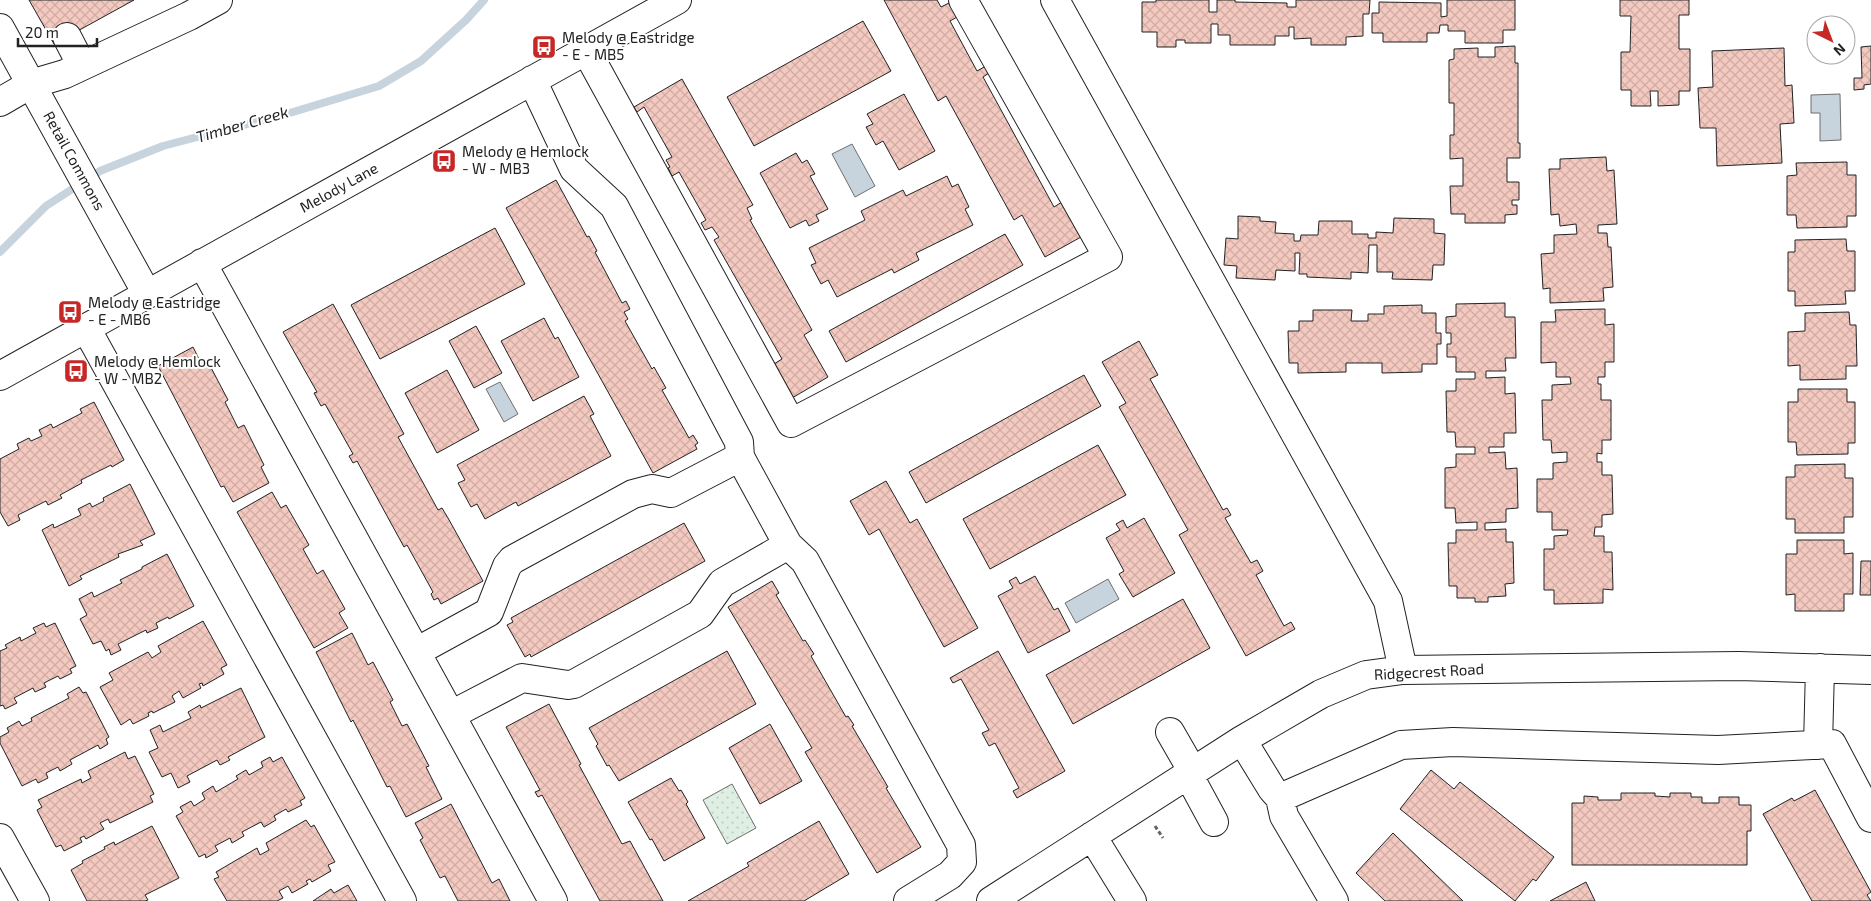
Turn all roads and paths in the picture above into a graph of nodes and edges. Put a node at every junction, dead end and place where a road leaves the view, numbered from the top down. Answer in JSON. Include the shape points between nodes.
{"nodes":[{"id":1,"x":218,"y":0,"type":"edge"},
{"id":2,"x":677,"y":0,"type":"edge"},
{"id":3,"x":963,"y":0,"type":"edge"},
{"id":4,"x":1055,"y":0,"type":"edge"},
{"id":5,"x":0,"y":28,"type":"edge"},
{"id":6,"x":67,"y":37,"type":"dead end"},
{"id":7,"x":586,"y":50,"type":"junction"},
{"id":8,"x":82,"y":66,"type":"junction"},
{"id":9,"x":532,"y":80,"type":"junction"},
{"id":10,"x":31,"y":84,"type":"junction"},
{"id":11,"x":0,"y":102,"type":"edge"},
{"id":12,"x":202,"y":264,"type":"junction"},
{"id":13,"x":147,"y":294,"type":"junction"},
{"id":14,"x":86,"y":328,"type":"junction"},
{"id":15,"x":0,"y":376,"type":"edge"},
{"id":16,"x":740,"y":458,"type":"junction"},
{"id":17,"x":788,"y":545,"type":"junction"},
{"id":18,"x":416,"y":652,"type":"junction"},
{"id":19,"x":1820,"y":668,"type":"junction"},
{"id":20,"x":1403,"y":670,"type":"junction"},
{"id":21,"x":1871,"y":670,"type":"edge"},
{"id":22,"x":451,"y":715,"type":"junction"},
{"id":23,"x":1170,"y":732,"type":"dead end"},
{"id":24,"x":1242,"y":740,"type":"junction"},
{"id":25,"x":1818,"y":745,"type":"junction"},
{"id":26,"x":1190,"y":773,"type":"junction"},
{"id":27,"x":1280,"y":798,"type":"junction"},
{"id":28,"x":1871,"y":818,"type":"edge"},
{"id":29,"x":1214,"y":822,"type":"dead end"},
{"id":30,"x":1153,"y":824,"type":"dead end"},
{"id":31,"x":1092,"y":836,"type":"junction"},
{"id":32,"x":0,"y":838,"type":"edge"},
{"id":33,"x":1163,"y":838,"type":"dead end"},
{"id":34,"x":35,"y":901,"type":"edge"},
{"id":35,"x":402,"y":901,"type":"edge"},
{"id":36,"x":553,"y":901,"type":"edge"},
{"id":37,"x":908,"y":901,"type":"edge"},
{"id":38,"x":991,"y":901,"type":"edge"},
{"id":39,"x":1132,"y":901,"type":"edge"},
{"id":40,"x":1334,"y":901,"type":"edge"}],
"edges":[{"from":1,"to":8,"type":"street"},
{"from":2,"to":7,"type":"street","name":"Melody Lane"},
{"from":3,"to":7,"type":"street","via":[[1108,257],[791,422]]},
{"from":4,"to":20,"type":"street","via":[[1388,601]]},
{"from":5,"to":10,"type":"street","name":"Retail Commons"},
{"from":6,"to":8,"type":"street"},
{"from":7,"to":9,"type":"street","name":"Melody Lane"},
{"from":8,"to":10,"type":"street"},
{"from":9,"to":12,"type":"street","name":"Melody Lane"},
{"from":9,"to":16,"type":"street","via":[[574,169],[614,206],[739,442]]},
{"from":10,"to":11,"type":"street"},
{"from":10,"to":13,"type":"street","name":"Retail Commons"},
{"from":12,"to":13,"type":"street","name":"Melody Lane"},
{"from":12,"to":18,"type":"street"},
{"from":13,"to":14,"type":"street","name":"Melody Lane"},
{"from":14,"to":15,"type":"street","name":"Melody Lane"},
{"from":14,"to":35,"type":"street"},
{"from":16,"to":17,"type":"street"},
{"from":16,"to":18,"type":"street","via":[[671,493],[652,488],[632,494],[512,560],[490,612]]},
{"from":17,"to":22,"type":"street","via":[[722,583],[700,614],[574,684],[522,678]]},
{"from":17,"to":37,"type":"street","via":[[805,561],[961,845],[962,862],[950,876]]},
{"from":18,"to":22,"type":"street"},
{"from":19,"to":20,"type":"street","name":"Ridgecrest Road"},
{"from":19,"to":21,"type":"street","name":"Ridgecrest Road"},
{"from":19,"to":25,"type":"street"},
{"from":20,"to":24,"type":"street","name":"Ridgecrest Road","via":[[1366,675],[1321,694]]},
{"from":22,"to":36,"type":"street"},
{"from":23,"to":26,"type":"street"},
{"from":24,"to":26,"type":"street","name":"Ridgecrest Road"},
{"from":24,"to":27,"type":"street"},
{"from":25,"to":27,"type":"street","via":[[1718,750],[1453,742],[1401,745]]},
{"from":25,"to":28,"type":"street","via":[[1832,744]]},
{"from":26,"to":29,"type":"street"},
{"from":26,"to":31,"type":"street","name":"Ridgecrest Road"},
{"from":27,"to":40,"type":"street","via":[[1284,816]]},
{"from":30,"to":33,"type":"path"},
{"from":31,"to":38,"type":"street","name":"Ridgecrest Road"},
{"from":31,"to":39,"type":"street"},
{"from":32,"to":34,"type":"street"}]}
